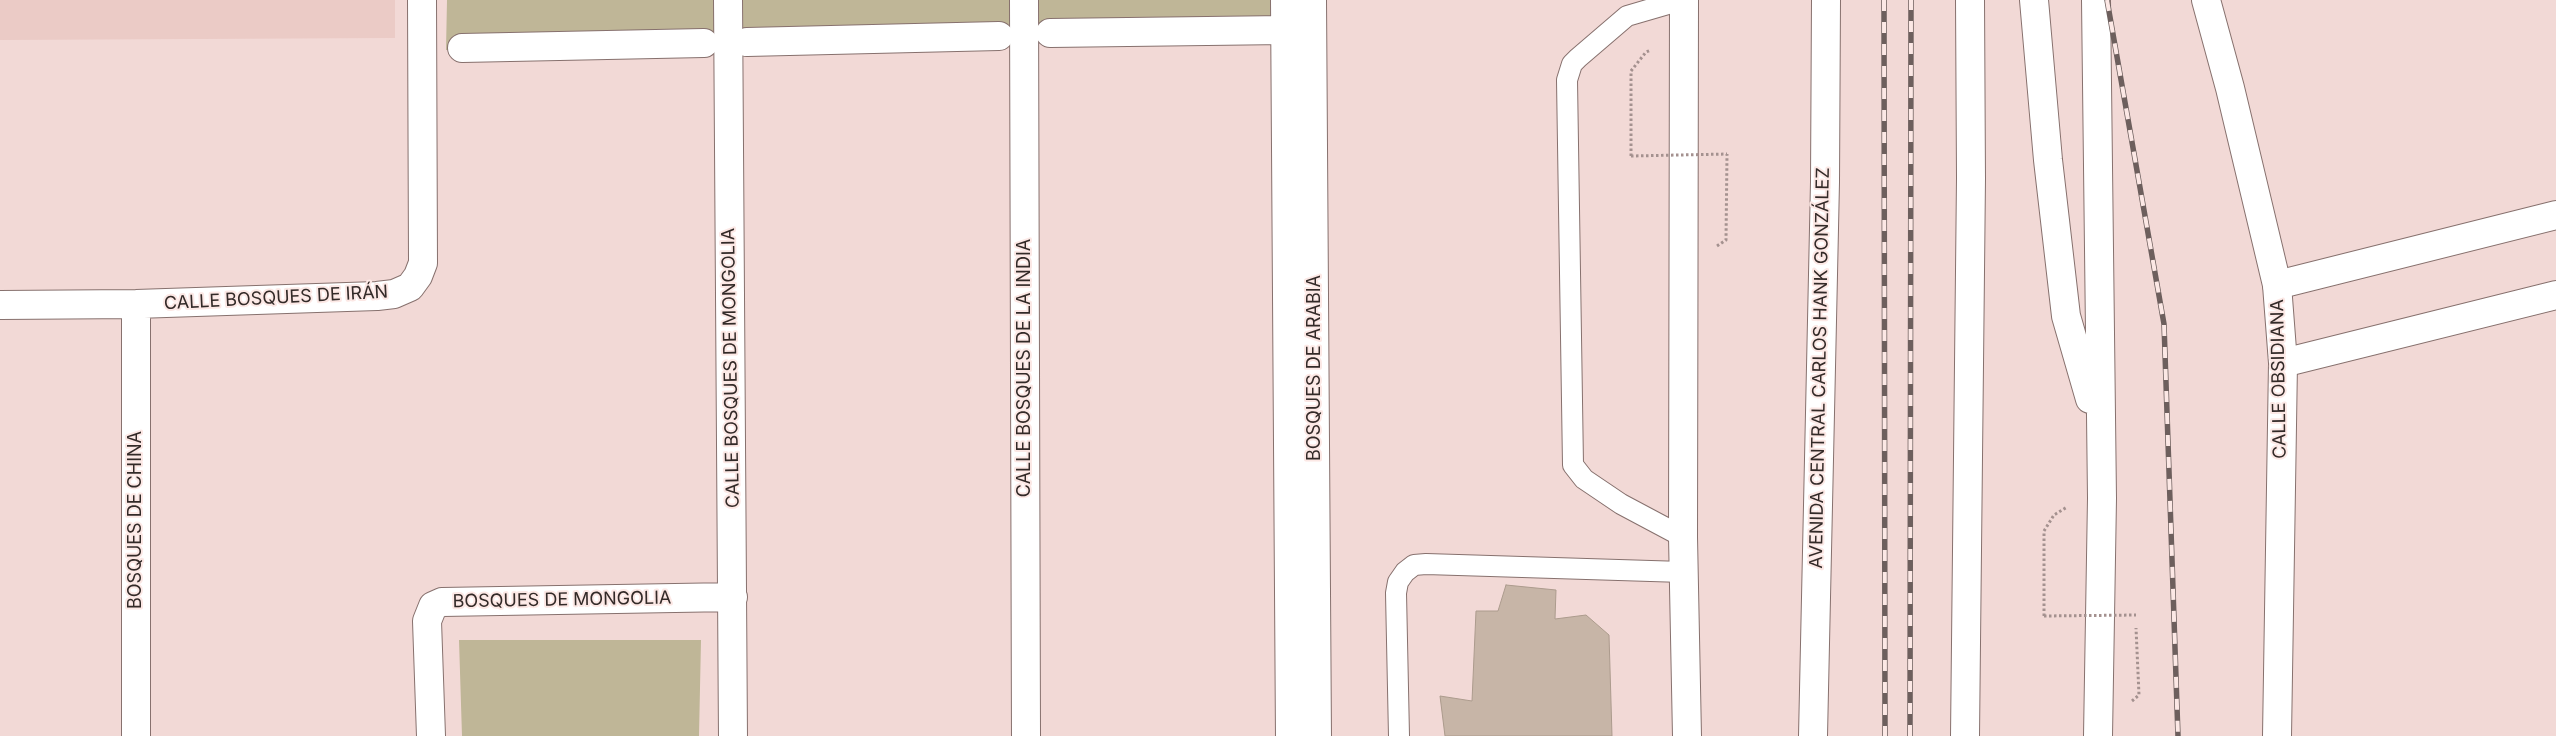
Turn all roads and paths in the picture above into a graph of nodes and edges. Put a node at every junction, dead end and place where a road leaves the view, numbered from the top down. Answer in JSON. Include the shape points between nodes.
{"nodes":[{"id":1,"x":422,"y":0,"type":"edge"},
{"id":2,"x":728,"y":0,"type":"edge"},
{"id":3,"x":1024,"y":0,"type":"edge"},
{"id":4,"x":1285,"y":0,"type":"edge"},
{"id":5,"x":1312,"y":0,"type":"edge"},
{"id":6,"x":1683,"y":0,"type":"edge"},
{"id":7,"x":1826,"y":0,"type":"edge"},
{"id":8,"x":1970,"y":0,"type":"edge"},
{"id":9,"x":2034,"y":0,"type":"edge"},
{"id":10,"x":2096,"y":0,"type":"edge"},
{"id":11,"x":2206,"y":0,"type":"edge"},
{"id":12,"x":1285,"y":30,"type":"junction"},
{"id":13,"x":1050,"y":33,"type":"dead end"},
{"id":14,"x":999,"y":36,"type":"dead end"},
{"id":15,"x":747,"y":42,"type":"dead end"},
{"id":16,"x":704,"y":43,"type":"dead end"},
{"id":17,"x":462,"y":48,"type":"dead end"},
{"id":18,"x":1631,"y":71,"type":"dead end"},
{"id":19,"x":2556,"y":214,"type":"edge"},
{"id":20,"x":1726,"y":240,"type":"dead end"},
{"id":21,"x":2277,"y":285,"type":"junction"},
{"id":22,"x":2556,"y":295,"type":"edge"},
{"id":23,"x":136,"y":304,"type":"junction"},
{"id":24,"x":0,"y":305,"type":"edge"},
{"id":25,"x":2283,"y":363,"type":"junction"},
{"id":26,"x":2100,"y":432,"type":"junction"},
{"id":27,"x":2044,"y":532,"type":"dead end"},
{"id":28,"x":1683,"y":537,"type":"junction"},
{"id":29,"x":1683,"y":572,"type":"junction"},
{"id":30,"x":733,"y":597,"type":"junction"},
{"id":31,"x":2139,"y":695,"type":"dead end"},
{"id":32,"x":136,"y":736,"type":"edge"},
{"id":33,"x":431,"y":736,"type":"edge"},
{"id":34,"x":733,"y":736,"type":"edge"},
{"id":35,"x":1026,"y":736,"type":"edge"},
{"id":36,"x":1290,"y":736,"type":"edge"},
{"id":37,"x":1318,"y":736,"type":"edge"},
{"id":38,"x":1399,"y":736,"type":"edge"},
{"id":39,"x":1687,"y":736,"type":"edge"},
{"id":40,"x":1814,"y":736,"type":"edge"},
{"id":41,"x":1965,"y":736,"type":"edge"},
{"id":42,"x":2098,"y":736,"type":"edge"},
{"id":43,"x":2277,"y":736,"type":"edge"}],
"edges":[{"from":1,"to":23,"type":"main road","name":"CALLE BOSQUES DE IRÁN","via":[[423,263],[410,287],[394,294],[376,296]]},
{"from":2,"to":30,"type":"main road","name":"CALLE BOSQUES DE MONGOLIA"},
{"from":3,"to":35,"type":"main road","name":"CALLE BOSQUES DE LA INDIA"},
{"from":4,"to":12,"type":"main road"},
{"from":5,"to":37,"type":"main road","name":"BOSQUES DE ARABIA"},
{"from":6,"to":28,"type":"main road"},
{"from":6,"to":28,"type":"lane","via":[[1628,16],[1572,64],[1567,80],[1573,465],[1584,479],[1621,504]]},
{"from":7,"to":40,"type":"main road","name":"AVENIDA CENTRAL CARLOS HANK GONZÁLEZ"},
{"from":8,"to":41,"type":"main road"},
{"from":9,"to":26,"type":"main road","via":[[2066,316]]},
{"from":10,"to":26,"type":"main road"},
{"from":11,"to":21,"type":"main road","name":"CALLE OBSIDIANA"},
{"from":12,"to":13,"type":"main road"},
{"from":12,"to":36,"type":"main road"},
{"from":14,"to":15,"type":"main road"},
{"from":16,"to":17,"type":"main road"},
{"from":18,"to":20,"type":"path","bridge":true,"via":[[1631,156],[1727,154]]},
{"from":19,"to":21,"type":"main road"},
{"from":21,"to":25,"type":"main road","name":"CALLE OBSIDIANA"},
{"from":22,"to":25,"type":"main road"},
{"from":23,"to":24,"type":"main road","name":"CALLE BOSQUES DE IRÁN"},
{"from":23,"to":32,"type":"main road","name":"BOSQUES DE CHINA"},
{"from":25,"to":43,"type":"main road","name":"CALLE OBSIDIANA"},
{"from":26,"to":42,"type":"main road"},
{"from":27,"to":31,"type":"path","bridge":true,"via":[[2044,616],[2136,615]]},
{"from":28,"to":29,"type":"main road"},
{"from":29,"to":38,"type":"lane","via":[[1414,565],[1398,582],[1396,593]]},
{"from":29,"to":39,"type":"main road"},
{"from":30,"to":33,"type":"main road","name":"BOSQUES DE MONGOLIA","via":[[442,602],[433,606],[427,621]]},
{"from":30,"to":34,"type":"main road","name":"CALLE BOSQUES DE MONGOLIA"}]}
